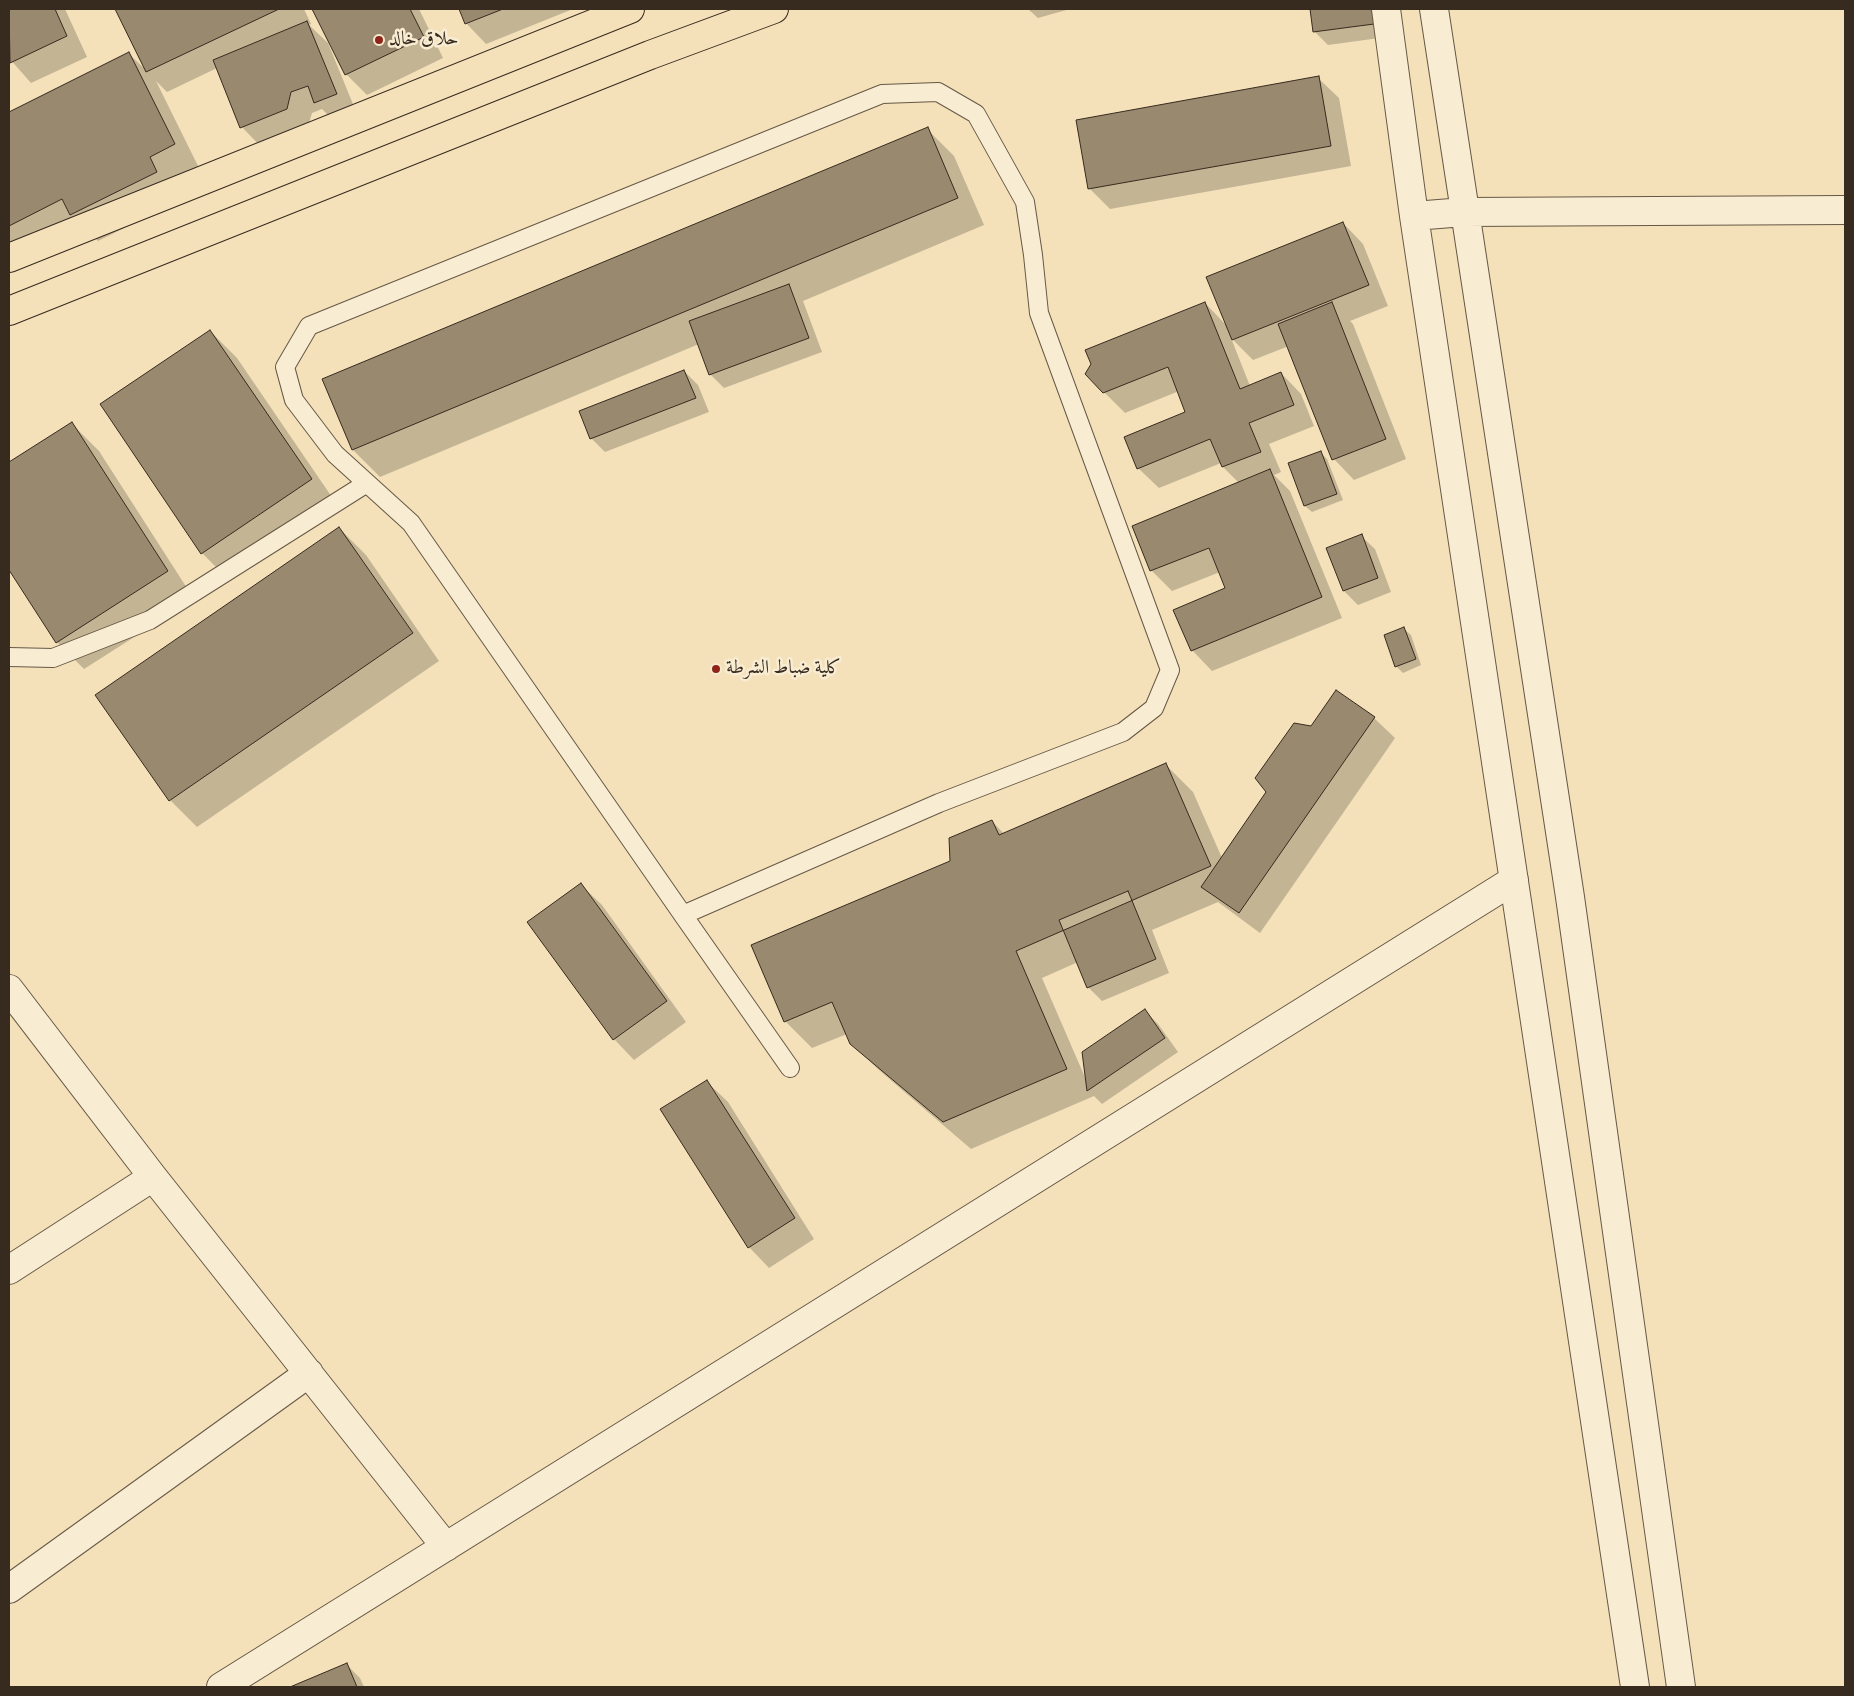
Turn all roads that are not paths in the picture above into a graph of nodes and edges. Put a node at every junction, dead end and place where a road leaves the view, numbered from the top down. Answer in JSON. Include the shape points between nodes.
{"nodes":[{"id":1,"x":630,"y":9,"type":"edge"},
{"id":2,"x":774,"y":9,"type":"edge"},
{"id":3,"x":1386,"y":9,"type":"edge"},
{"id":4,"x":1434,"y":9,"type":"edge"},
{"id":5,"x":1845,"y":210,"type":"edge"},
{"id":6,"x":1464,"y":212,"type":"junction"},
{"id":7,"x":1414,"y":216,"type":"junction"},
{"id":8,"x":9,"y":258,"type":"edge"},
{"id":9,"x":9,"y":311,"type":"edge"},
{"id":10,"x":367,"y":483,"type":"junction"},
{"id":11,"x":9,"y":657,"type":"edge"},
{"id":12,"x":1514,"y":880,"type":"junction"},
{"id":13,"x":683,"y":915,"type":"junction"},
{"id":14,"x":9,"y":989,"type":"edge"},
{"id":15,"x":790,"y":1068,"type":"dead end"},
{"id":16,"x":152,"y":1177,"type":"junction"},
{"id":17,"x":9,"y":1270,"type":"edge"},
{"id":18,"x":309,"y":1373,"type":"junction"},
{"id":19,"x":446,"y":1547,"type":"junction"},
{"id":20,"x":9,"y":1589,"type":"edge"},
{"id":21,"x":222,"y":1687,"type":"edge"},
{"id":22,"x":1635,"y":1687,"type":"edge"},
{"id":23,"x":1681,"y":1687,"type":"edge"}],
"edges":[{"from":1,"to":8,"type":"main road"},
{"from":2,"to":9,"type":"main road","via":[[650,55]]},
{"from":3,"to":7,"type":"street"},
{"from":4,"to":6,"type":"street"},
{"from":5,"to":6,"type":"street"},
{"from":6,"to":7,"type":"street"},
{"from":6,"to":23,"type":"street","via":[[1572,907]]},
{"from":7,"to":12,"type":"street"},
{"from":10,"to":11,"type":"lane","via":[[150,620],[52,658]]},
{"from":10,"to":13,"type":"lane","via":[[411,523]]},
{"from":10,"to":13,"type":"lane","via":[[335,454],[294,400],[285,367],[310,326],[882,94],[938,92],[976,114],[1025,202],[1039,313],[1170,670],[1154,708],[1123,732],[940,803]]},
{"from":12,"to":19,"type":"street"},
{"from":12,"to":22,"type":"street"},
{"from":13,"to":15,"type":"lane"},
{"from":14,"to":16,"type":"street"},
{"from":16,"to":17,"type":"street"},
{"from":16,"to":18,"type":"street"},
{"from":18,"to":19,"type":"street"},
{"from":18,"to":20,"type":"street"},
{"from":19,"to":21,"type":"street"}]}
